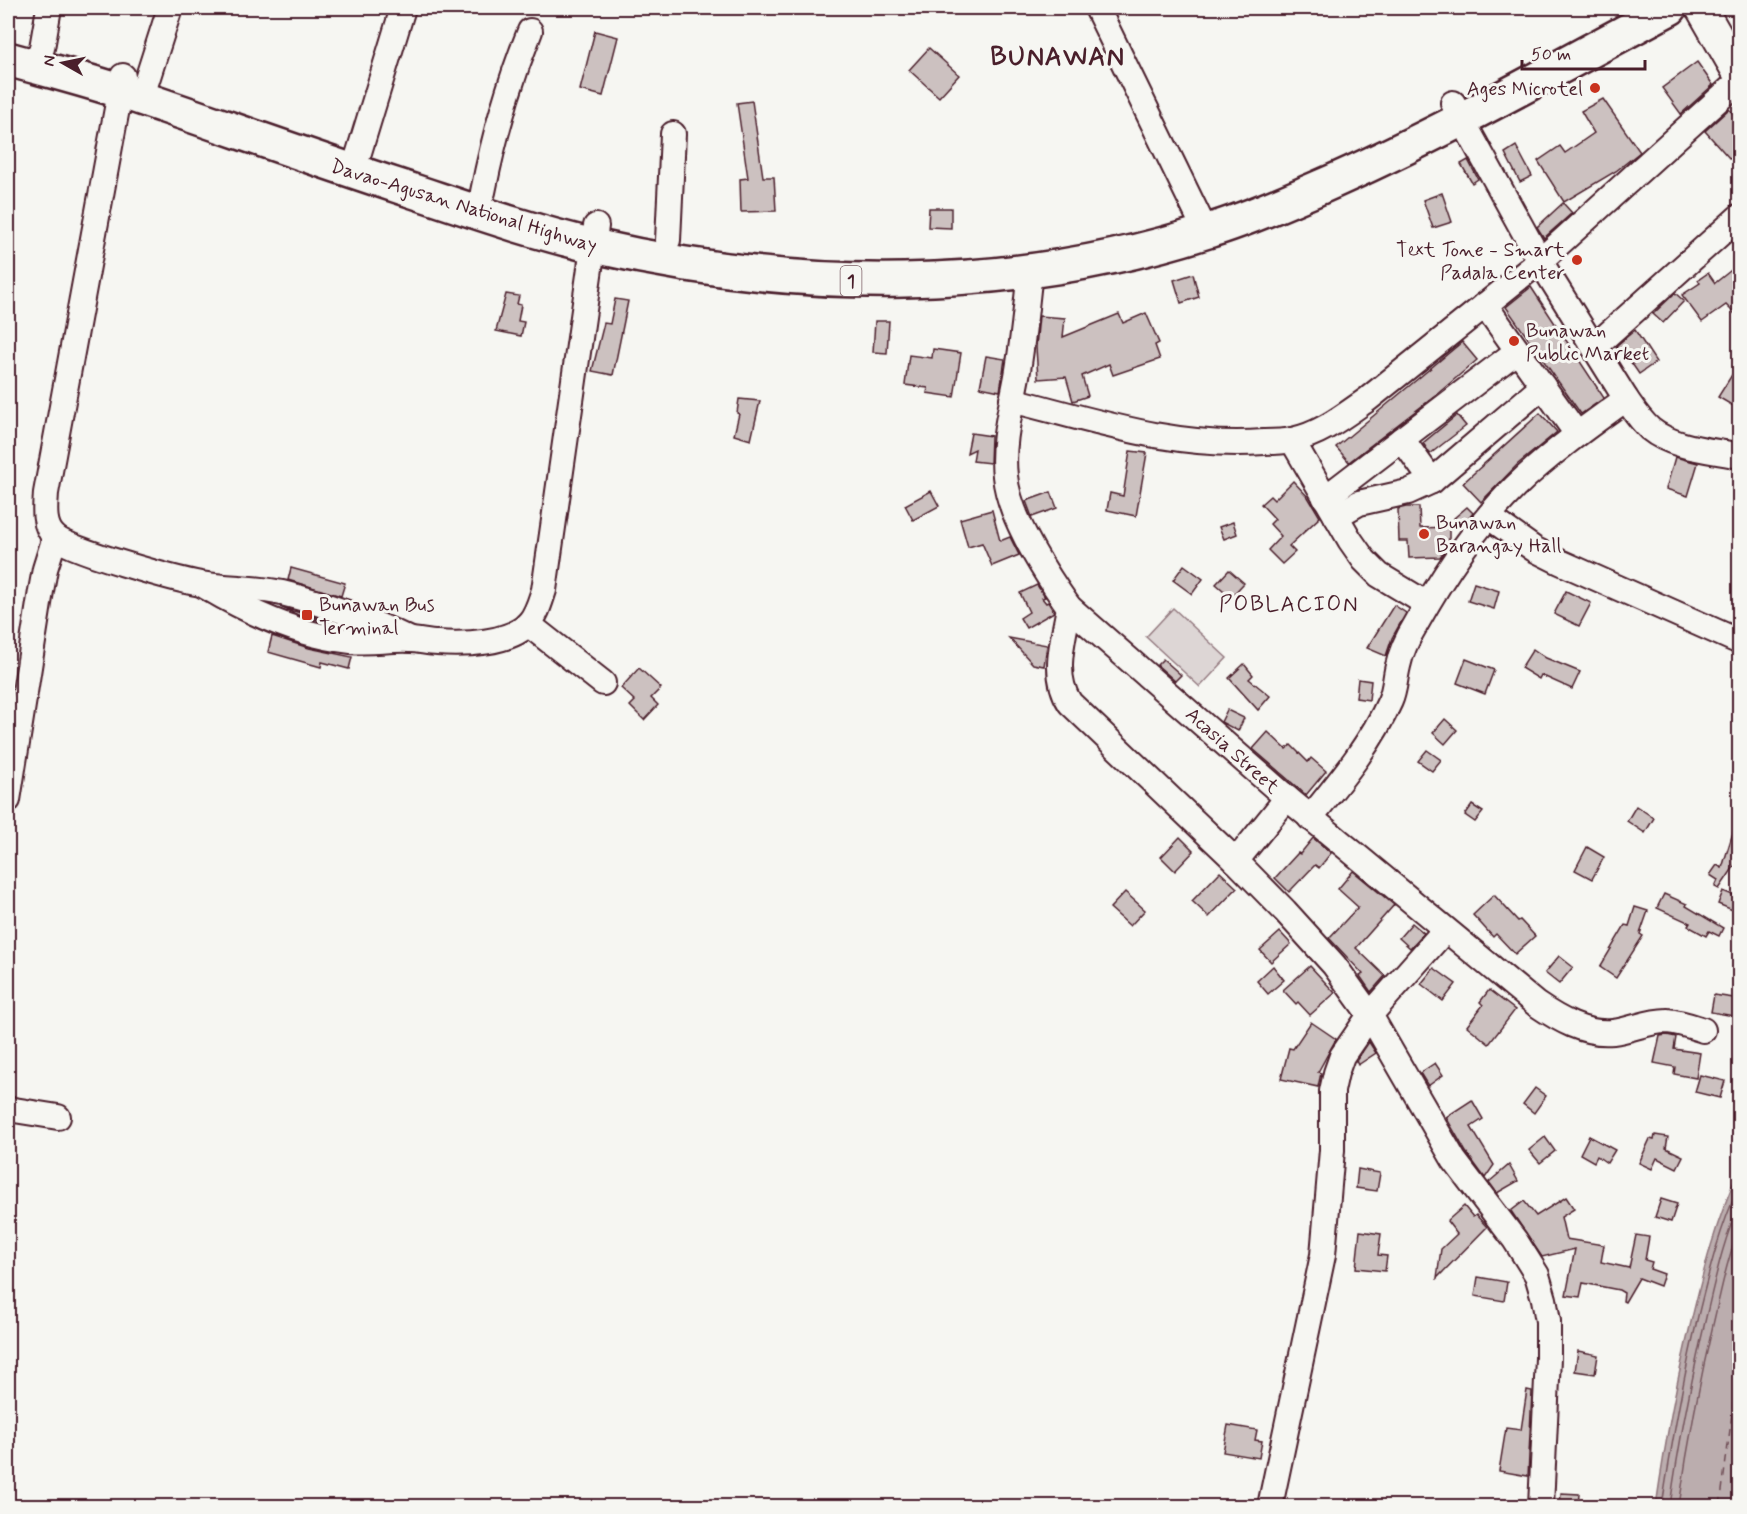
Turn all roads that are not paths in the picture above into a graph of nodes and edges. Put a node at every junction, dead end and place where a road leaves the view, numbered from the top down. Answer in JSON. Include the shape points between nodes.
{"nodes":[{"id":1,"x":49,"y":8,"type":"edge"},
{"id":2,"x":171,"y":8,"type":"edge"},
{"id":3,"x":403,"y":8,"type":"edge"},
{"id":4,"x":1634,"y":8,"type":"edge"},
{"id":5,"x":1670,"y":8,"type":"edge"},
{"id":6,"x":1701,"y":8,"type":"edge"},
{"id":7,"x":1107,"y":10,"type":"edge"},
{"id":8,"x":530,"y":31,"type":"dead end"},
{"id":9,"x":1603,"y":34,"type":"junction"},
{"id":10,"x":8,"y":36,"type":"edge"},
{"id":11,"x":28,"y":58,"type":"edge"},
{"id":12,"x":1740,"y":78,"type":"edge"},
{"id":13,"x":130,"y":83,"type":"junction"},
{"id":14,"x":1457,"y":111,"type":"junction"},
{"id":15,"x":673,"y":134,"type":"dead end"},
{"id":16,"x":356,"y":162,"type":"junction"},
{"id":17,"x":483,"y":192,"type":"junction"},
{"id":18,"x":1740,"y":216,"type":"edge"},
{"id":19,"x":1209,"y":221,"type":"junction"},
{"id":20,"x":595,"y":236,"type":"junction"},
{"id":21,"x":668,"y":240,"type":"junction"},
{"id":22,"x":1046,"y":261,"type":"junction"},
{"id":23,"x":1540,"y":261,"type":"junction"},
{"id":24,"x":1485,"y":305,"type":"junction"},
{"id":25,"x":1594,"y":347,"type":"junction"},
{"id":26,"x":1517,"y":351,"type":"junction"},
{"id":27,"x":1543,"y":386,"type":"junction"},
{"id":28,"x":1626,"y":399,"type":"junction"},
{"id":29,"x":1012,"y":400,"type":"junction"},
{"id":30,"x":1577,"y":434,"type":"junction"},
{"id":31,"x":1402,"y":439,"type":"junction"},
{"id":32,"x":1292,"y":440,"type":"junction"},
{"id":33,"x":1740,"y":456,"type":"edge"},
{"id":34,"x":1432,"y":481,"type":"junction"},
{"id":35,"x":1330,"y":507,"type":"junction"},
{"id":36,"x":1488,"y":516,"type":"junction"},
{"id":37,"x":55,"y":537,"type":"junction"},
{"id":38,"x":1427,"y":604,"type":"junction"},
{"id":39,"x":1069,"y":607,"type":"junction"},
{"id":40,"x":528,"y":624,"type":"junction"},
{"id":41,"x":1740,"y":642,"type":"edge"},
{"id":42,"x":603,"y":683,"type":"dead end"},
{"id":43,"x":1287,"y":798,"type":"junction"},
{"id":44,"x":8,"y":800,"type":"edge"},
{"id":45,"x":1310,"y":818,"type":"junction"},
{"id":46,"x":1236,"y":861,"type":"junction"},
{"id":47,"x":1445,"y":930,"type":"junction"},
{"id":48,"x":1370,"y":1016,"type":"junction"},
{"id":49,"x":1703,"y":1030,"type":"dead end"},
{"id":50,"x":8,"y":1109,"type":"edge"},
{"id":51,"x":58,"y":1117,"type":"dead end"},
{"id":52,"x":1270,"y":1506,"type":"edge"},
{"id":53,"x":1541,"y":1506,"type":"edge"}],
"edges":[{"from":1,"to":11,"type":"street"},
{"from":2,"to":13,"type":"street"},
{"from":3,"to":16,"type":"street"},
{"from":4,"to":9,"type":"highway","name":"Davao-Agusan National Highway","number":"1"},
{"from":5,"to":9,"type":"highway","name":"Davao-Agusan National Highway","number":"1"},
{"from":6,"to":12,"type":"main road"},
{"from":7,"to":19,"type":"street"},
{"from":8,"to":17,"type":"street","via":[[512,75]]},
{"from":9,"to":14,"type":"highway","name":"Davao-Agusan National Highway","number":"1"},
{"from":10,"to":11,"type":"highway","name":"Davao-Agusan National Highway","number":"1"},
{"from":11,"to":13,"type":"highway","name":"Davao-Agusan National Highway","number":"1"},
{"from":12,"to":23,"type":"street"},
{"from":13,"to":16,"type":"highway","name":"Davao-Agusan National Highway","number":"1"},
{"from":13,"to":37,"type":"street","via":[[46,493],[47,525]]},
{"from":14,"to":19,"type":"highway","name":"Davao-Agusan National Highway","number":"1","via":[[1352,173]]},
{"from":14,"to":23,"type":"street"},
{"from":15,"to":21,"type":"street"},
{"from":16,"to":17,"type":"highway","name":"Davao-Agusan National Highway","number":"1"},
{"from":16,"to":20,"type":"highway","name":"Davao-Agusan National Highway","number":"1","via":[[543,233]]},
{"from":17,"to":20,"type":"highway","name":"Davao-Agusan National Highway","number":"1","via":[[549,213]]},
{"from":18,"to":25,"type":"street"},
{"from":19,"to":22,"type":"highway","name":"Davao-Agusan National Highway","number":"1","via":[[1130,252]]},
{"from":20,"to":21,"type":"highway","name":"Davao-Agusan National Highway","number":"1"},
{"from":20,"to":22,"type":"highway","name":"Davao-Agusan National Highway","number":"1","via":[[664,261],[852,281],[936,280]]},
{"from":20,"to":40,"type":"street","via":[[544,590],[539,608]]},
{"from":21,"to":22,"type":"highway","name":"Davao-Agusan National Highway","number":"1","via":[[761,253],[851,259],[1027,250]]},
{"from":22,"to":29,"type":"street","name":"Acasia Street"},
{"from":23,"to":24,"type":"street"},
{"from":23,"to":25,"type":"street"},
{"from":24,"to":26,"type":"street"},
{"from":24,"to":32,"type":"street","via":[[1342,417]]},
{"from":25,"to":28,"type":"street"},
{"from":26,"to":27,"type":"street"},
{"from":26,"to":31,"type":"street"},
{"from":27,"to":30,"type":"street"},
{"from":27,"to":34,"type":"street"},
{"from":28,"to":30,"type":"street"},
{"from":28,"to":33,"type":"street","via":[[1641,421],[1660,436]]},
{"from":29,"to":32,"type":"street","via":[[1191,441],[1226,444]]},
{"from":29,"to":39,"type":"street","name":"Acasia Street","via":[[1005,458],[1009,497],[1034,553]]},
{"from":30,"to":36,"type":"street"},
{"from":31,"to":34,"type":"street"},
{"from":31,"to":35,"type":"street"},
{"from":32,"to":35,"type":"street"},
{"from":34,"to":35,"type":"street","via":[[1407,492]]},
{"from":35,"to":38,"type":"street","via":[[1364,560],[1379,575]]},
{"from":36,"to":38,"type":"street"},
{"from":36,"to":41,"type":"street","via":[[1542,554]]},
{"from":37,"to":40,"type":"street","via":[[86,552],[201,584],[284,594],[356,615],[411,640],[456,644],[491,641],[514,634]]},
{"from":37,"to":44,"type":"street","via":[[42,580]]},
{"from":38,"to":45,"type":"street","via":[[1403,649],[1391,698],[1373,732]]},
{"from":39,"to":43,"type":"street","name":"Acasia Street"},
{"from":39,"to":46,"type":"street","via":[[1059,675],[1064,694]]},
{"from":40,"to":42,"type":"street"},
{"from":43,"to":45,"type":"street","name":"Acasia Street"},
{"from":43,"to":46,"type":"street"},
{"from":45,"to":47,"type":"street","name":"Acasia Street"},
{"from":46,"to":48,"type":"street","via":[[1334,965]]},
{"from":47,"to":48,"type":"street"},
{"from":47,"to":49,"type":"street","name":"Acasia Street","via":[[1536,1004],[1582,1029],[1611,1033],[1666,1021]]},
{"from":48,"to":52,"type":"street","via":[[1342,1056],[1332,1091],[1332,1150],[1323,1255]]},
{"from":48,"to":53,"type":"street","via":[[1454,1160],[1537,1275],[1548,1321]]},
{"from":50,"to":51,"type":"street"}]}
